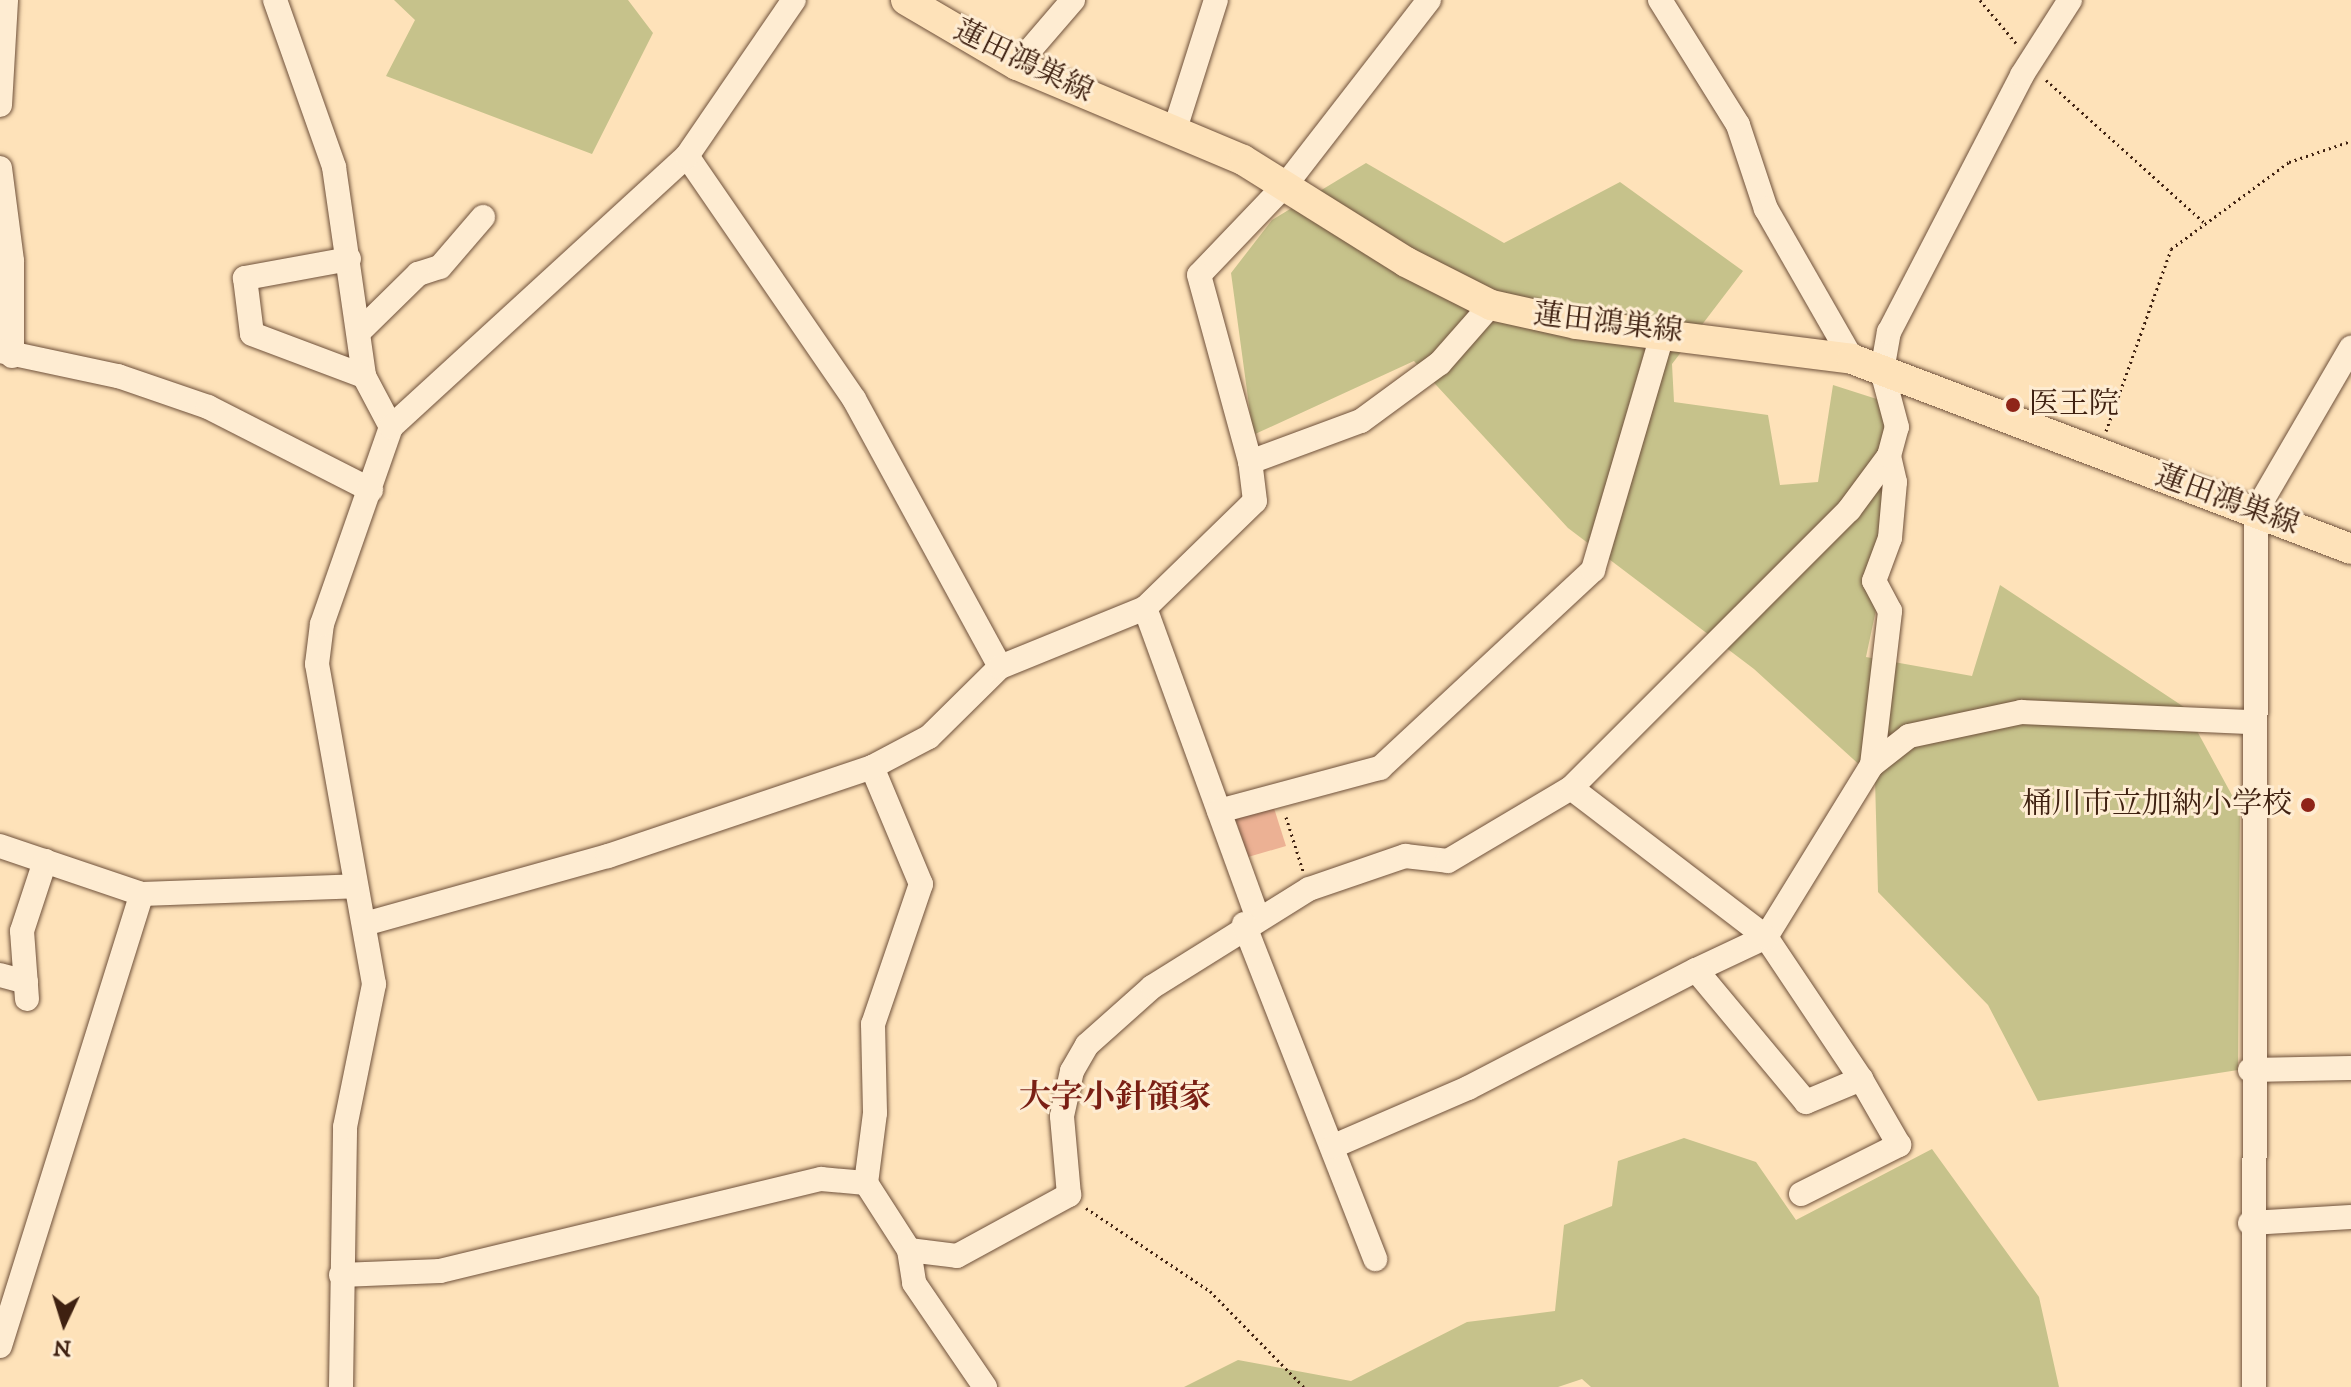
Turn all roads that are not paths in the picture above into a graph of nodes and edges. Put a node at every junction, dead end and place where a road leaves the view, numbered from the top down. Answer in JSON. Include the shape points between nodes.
{"nodes":[{"id":1,"x":6,"y":0,"type":"edge"},
{"id":2,"x":275,"y":0,"type":"edge"},
{"id":3,"x":794,"y":0,"type":"edge"},
{"id":4,"x":906,"y":0,"type":"edge"},
{"id":5,"x":1073,"y":0,"type":"edge"},
{"id":6,"x":1216,"y":0,"type":"edge"},
{"id":7,"x":1429,"y":0,"type":"edge"},
{"id":8,"x":1660,"y":0,"type":"edge"},
{"id":9,"x":2070,"y":0,"type":"edge"},
{"id":10,"x":1017,"y":65,"type":"junction"},
{"id":11,"x":0,"y":105,"type":"edge"},
{"id":12,"x":1175,"y":129,"type":"junction"},
{"id":13,"x":687,"y":156,"type":"junction"},
{"id":14,"x":0,"y":168,"type":"edge"},
{"id":15,"x":1287,"y":183,"type":"junction"},
{"id":16,"x":483,"y":217,"type":"dead end"},
{"id":17,"x":349,"y":259,"type":"junction"},
{"id":18,"x":1491,"y":305,"type":"junction"},
{"id":19,"x":359,"y":332,"type":"junction"},
{"id":20,"x":1663,"y":332,"type":"junction"},
{"id":21,"x":2351,"y":348,"type":"edge"},
{"id":22,"x":6,"y":354,"type":"edge"},
{"id":23,"x":1852,"y":359,"type":"junction"},
{"id":24,"x":1882,"y":371,"type":"junction"},
{"id":25,"x":364,"y":376,"type":"junction"},
{"id":26,"x":391,"y":427,"type":"junction"},
{"id":27,"x":1889,"y":456,"type":"junction"},
{"id":28,"x":1250,"y":462,"type":"junction"},
{"id":29,"x":371,"y":490,"type":"junction"},
{"id":30,"x":2256,"y":511,"type":"junction"},
{"id":31,"x":2351,"y":549,"type":"edge"},
{"id":32,"x":1145,"y":608,"type":"junction"},
{"id":33,"x":1000,"y":667,"type":"junction"},
{"id":34,"x":2254,"y":722,"type":"junction"},
{"id":35,"x":1872,"y":765,"type":"junction"},
{"id":36,"x":872,"y":767,"type":"junction"},
{"id":37,"x":1571,"y":788,"type":"junction"},
{"id":38,"x":1219,"y":811,"type":"junction"},
{"id":39,"x":0,"y":846,"type":"edge"},
{"id":40,"x":45,"y":861,"type":"junction"},
{"id":41,"x":356,"y":886,"type":"junction"},
{"id":42,"x":142,"y":894,"type":"junction"},
{"id":43,"x":1250,"y":920,"type":"junction"},
{"id":44,"x":368,"y":923,"type":"junction"},
{"id":45,"x":1766,"y":937,"type":"junction"},
{"id":46,"x":1696,"y":970,"type":"junction"},
{"id":47,"x":0,"y":975,"type":"edge"},
{"id":48,"x":2351,"y":1068,"type":"edge"},
{"id":49,"x":2250,"y":1070,"type":"junction"},
{"id":50,"x":1861,"y":1079,"type":"junction"},
{"id":51,"x":1334,"y":1146,"type":"junction"},
{"id":52,"x":866,"y":1183,"type":"junction"},
{"id":53,"x":1801,"y":1194,"type":"dead end"},
{"id":54,"x":2351,"y":1217,"type":"edge"},
{"id":55,"x":2250,"y":1223,"type":"junction"},
{"id":56,"x":909,"y":1250,"type":"junction"},
{"id":57,"x":1375,"y":1259,"type":"dead end"},
{"id":58,"x":341,"y":1275,"type":"junction"},
{"id":59,"x":0,"y":1346,"type":"edge"},
{"id":60,"x":341,"y":1387,"type":"edge"},
{"id":61,"x":985,"y":1387,"type":"edge"},
{"id":62,"x":2254,"y":1387,"type":"edge"}],
"edges":[{"from":1,"to":11,"type":"street"},
{"from":2,"to":17,"type":"street","via":[[334,167]]},
{"from":3,"to":13,"type":"street"},
{"from":4,"to":10,"type":"main road","name":"蓮田鴻巣線"},
{"from":5,"to":10,"type":"street"},
{"from":6,"to":12,"type":"street"},
{"from":7,"to":15,"type":"street"},
{"from":8,"to":23,"type":"street","via":[[1738,125],[1766,209]]},
{"from":9,"to":24,"type":"street","via":[[2031,61],[1889,332]]},
{"from":10,"to":12,"type":"main road","name":"蓮田鴻巣線"},
{"from":12,"to":15,"type":"main road","name":"蓮田鴻巣線"},
{"from":13,"to":26,"type":"street"},
{"from":13,"to":33,"type":"street","via":[[854,399]]},
{"from":14,"to":22,"type":"street","via":[[12,261]]},
{"from":15,"to":18,"type":"main road","name":"蓮田鴻巣線","via":[[1406,262]]},
{"from":15,"to":28,"type":"street","via":[[1199,275]]},
{"from":16,"to":19,"type":"street","via":[[440,267],[418,274]]},
{"from":17,"to":19,"type":"street"},
{"from":17,"to":25,"type":"street","via":[[245,278],[252,334]]},
{"from":18,"to":20,"type":"main road","name":"蓮田鴻巣線"},
{"from":18,"to":28,"type":"street","via":[[1440,363],[1361,421]]},
{"from":19,"to":25,"type":"street"},
{"from":20,"to":23,"type":"main road","name":"蓮田鴻巣線"},
{"from":20,"to":38,"type":"street","via":[[1593,570],[1390,762]]},
{"from":21,"to":30,"type":"street"},
{"from":22,"to":29,"type":"street","via":[[118,376],[208,407]]},
{"from":23,"to":24,"type":"main road","name":"蓮田鴻巣線"},
{"from":24,"to":27,"type":"street","via":[[1897,409]]},
{"from":24,"to":30,"type":"main road","name":"蓮田鴻巣線"},
{"from":25,"to":26,"type":"street"},
{"from":26,"to":29,"type":"street"},
{"from":27,"to":35,"type":"street","via":[[1895,482],[1890,538],[1874,581],[1890,611]]},
{"from":27,"to":37,"type":"street","via":[[1849,510]]},
{"from":28,"to":32,"type":"street","via":[[1255,501]]},
{"from":29,"to":41,"type":"street","via":[[322,624],[317,664]]},
{"from":30,"to":31,"type":"main road","name":"蓮田鴻巣線"},
{"from":30,"to":34,"type":"street"},
{"from":32,"to":33,"type":"street"},
{"from":32,"to":38,"type":"street"},
{"from":33,"to":36,"type":"street","via":[[929,737]]},
{"from":34,"to":35,"type":"street","via":[[2021,712],[1909,736]]},
{"from":34,"to":49,"type":"street"},
{"from":35,"to":45,"type":"street"},
{"from":36,"to":44,"type":"street","via":[[608,856]]},
{"from":36,"to":52,"type":"street","via":[[921,884],[873,1024],[875,1113]]},
{"from":37,"to":43,"type":"street","via":[[1448,861],[1405,856],[1309,889]]},
{"from":37,"to":45,"type":"street"},
{"from":38,"to":43,"type":"street"},
{"from":39,"to":40,"type":"street"},
{"from":40,"to":42,"type":"street"},
{"from":40,"to":47,"type":"street","via":[[22,931],[26,991]]},
{"from":41,"to":42,"type":"street"},
{"from":41,"to":44,"type":"street"},
{"from":42,"to":59,"type":"street"},
{"from":43,"to":51,"type":"street"},
{"from":43,"to":56,"type":"street","via":[[1152,987],[1087,1045],[1062,1116],[1069,1195],[957,1256]]},
{"from":44,"to":58,"type":"street","via":[[374,984],[345,1127]]},
{"from":45,"to":46,"type":"street"},
{"from":45,"to":50,"type":"street"},
{"from":46,"to":50,"type":"street","via":[[1806,1102]]},
{"from":46,"to":51,"type":"street","via":[[1468,1088]]},
{"from":48,"to":49,"type":"street"},
{"from":49,"to":55,"type":"street"},
{"from":50,"to":53,"type":"street","via":[[1899,1145]]},
{"from":51,"to":57,"type":"street"},
{"from":52,"to":56,"type":"street"},
{"from":52,"to":58,"type":"street","via":[[821,1179],[440,1271]]},
{"from":54,"to":55,"type":"street"},
{"from":55,"to":62,"type":"street"},
{"from":56,"to":61,"type":"street","via":[[914,1283]]},
{"from":58,"to":60,"type":"street"}]}
